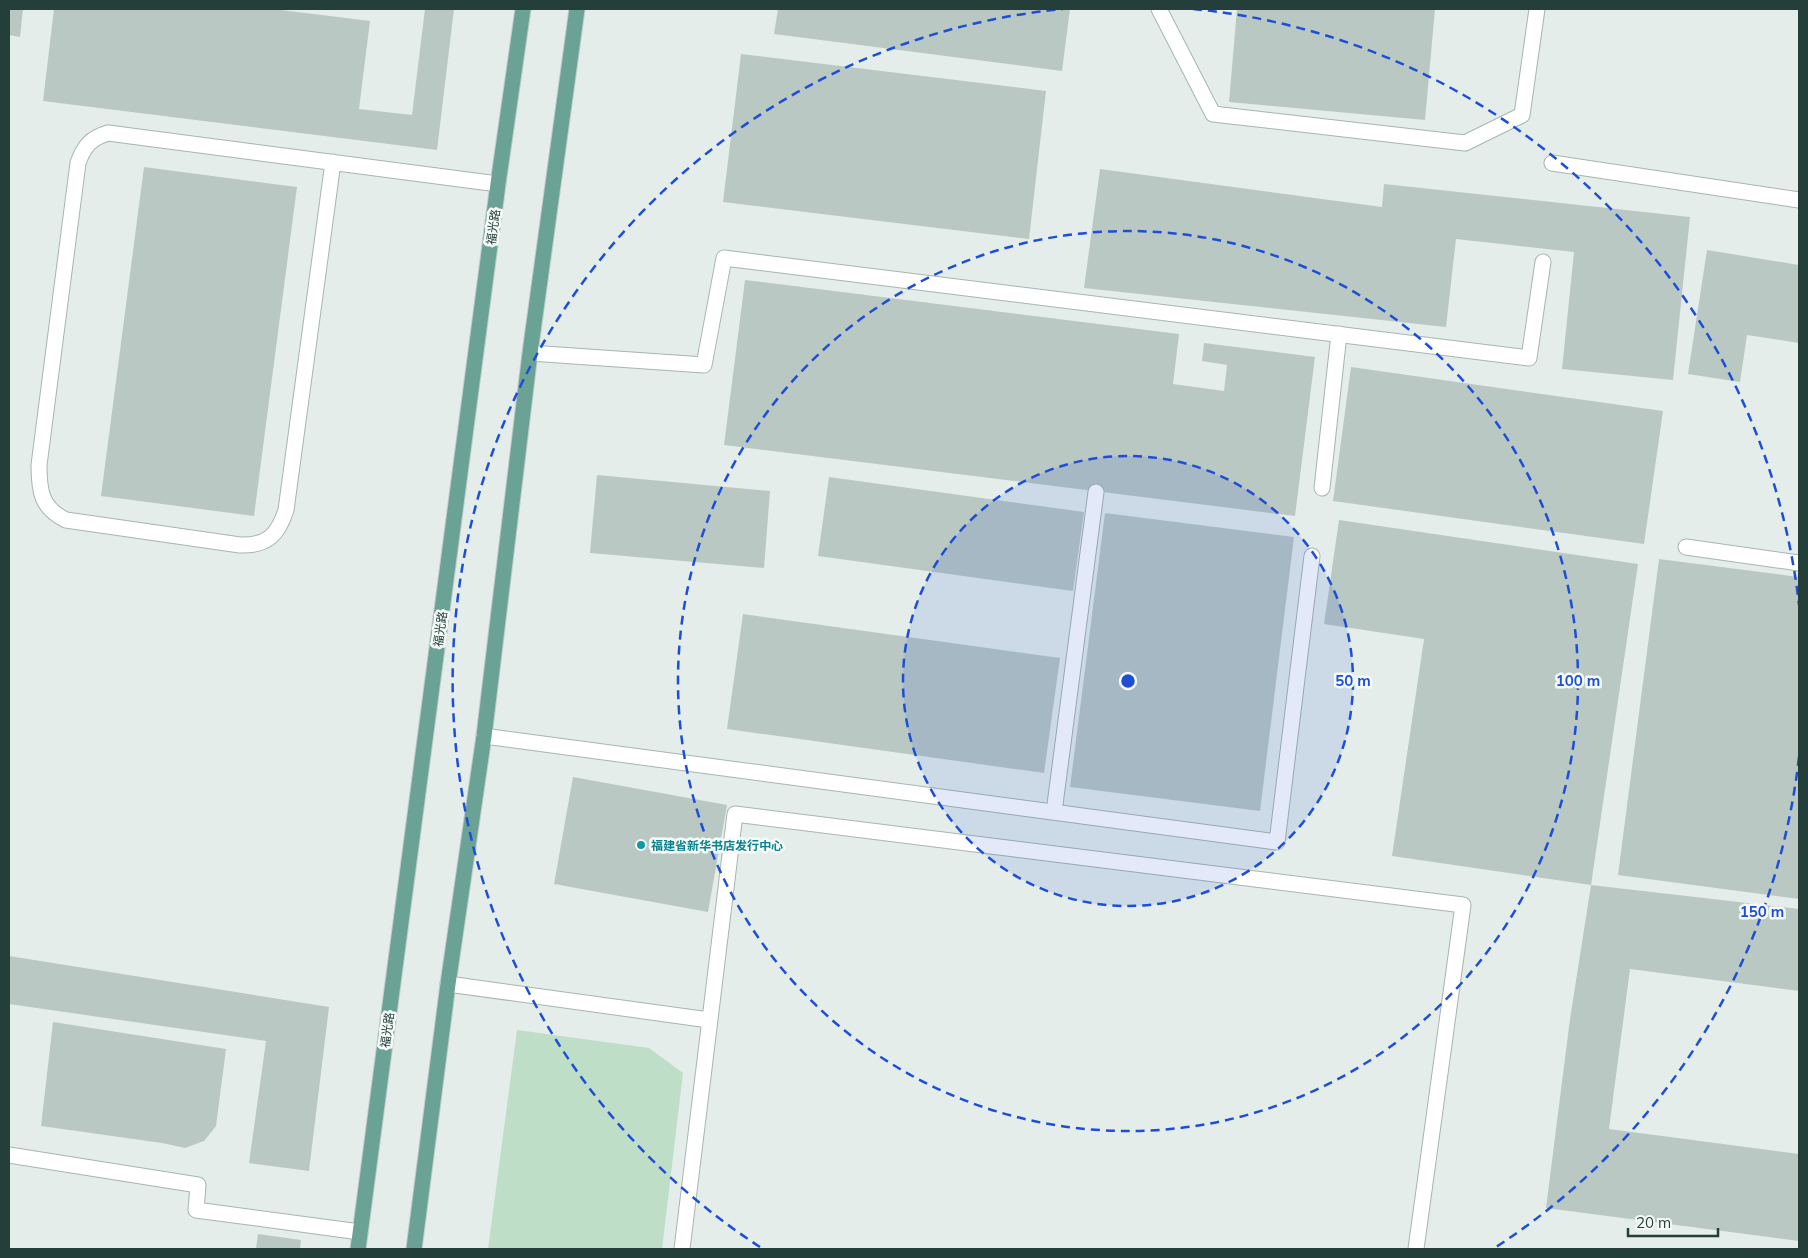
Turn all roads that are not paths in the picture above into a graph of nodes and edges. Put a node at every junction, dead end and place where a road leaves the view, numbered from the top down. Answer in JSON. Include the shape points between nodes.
{"nodes":[{"id":1,"x":524,"y":9,"type":"edge"},
{"id":2,"x":578,"y":9,"type":"edge"},
{"id":3,"x":1159,"y":9,"type":"edge"},
{"id":4,"x":1537,"y":9,"type":"edge"},
{"id":5,"x":333,"y":162,"type":"junction"},
{"id":6,"x":1552,"y":164,"type":"dead end"},
{"id":7,"x":498,"y":184,"type":"junction"},
{"id":8,"x":1799,"y":200,"type":"edge"},
{"id":9,"x":1543,"y":262,"type":"dead end"},
{"id":10,"x":1339,"y":334,"type":"junction"},
{"id":11,"x":530,"y":354,"type":"junction"},
{"id":12,"x":1322,"y":488,"type":"dead end"},
{"id":13,"x":1096,"y":492,"type":"dead end"},
{"id":14,"x":1686,"y":547,"type":"dead end"},
{"id":15,"x":1312,"y":556,"type":"dead end"},
{"id":16,"x":1799,"y":563,"type":"edge"},
{"id":17,"x":484,"y":736,"type":"junction"},
{"id":18,"x":1054,"y":812,"type":"junction"},
{"id":19,"x":448,"y":984,"type":"junction"},
{"id":20,"x":709,"y":1020,"type":"junction"},
{"id":21,"x":9,"y":1155,"type":"edge"},
{"id":22,"x":360,"y":1232,"type":"junction"},
{"id":23,"x":358,"y":1249,"type":"edge"},
{"id":24,"x":414,"y":1249,"type":"edge"},
{"id":25,"x":682,"y":1249,"type":"edge"},
{"id":26,"x":1416,"y":1249,"type":"edge"}],
"edges":[{"from":1,"to":7,"type":"main road","name":"福光路"},
{"from":2,"to":11,"type":"main road"},
{"from":3,"to":4,"type":"lane","via":[[1213,114],[1465,143],[1522,115]]},
{"from":5,"to":5,"type":"lane","via":[[108,133],[96,136],[88,143],[78,163],[40,465],[42,494],[54,514],[66,520],[240,545],[265,542],[275,533],[286,510]]},
{"from":5,"to":7,"type":"lane"},
{"from":6,"to":8,"type":"lane"},
{"from":7,"to":22,"type":"main road","name":"福光路"},
{"from":9,"to":10,"type":"lane","via":[[1529,358]]},
{"from":10,"to":11,"type":"lane","via":[[724,258],[704,364]]},
{"from":10,"to":12,"type":"lane"},
{"from":11,"to":17,"type":"main road"},
{"from":13,"to":18,"type":"lane"},
{"from":14,"to":16,"type":"lane"},
{"from":15,"to":18,"type":"lane","via":[[1276,842]]},
{"from":17,"to":18,"type":"lane"},
{"from":17,"to":19,"type":"main road"},
{"from":19,"to":20,"type":"lane"},
{"from":19,"to":24,"type":"main road"},
{"from":20,"to":25,"type":"lane"},
{"from":20,"to":26,"type":"lane","via":[[735,814],[1463,905]]},
{"from":21,"to":22,"type":"lane","via":[[198,1185],[196,1210]]},
{"from":22,"to":23,"type":"main road","name":"福光路"}]}
